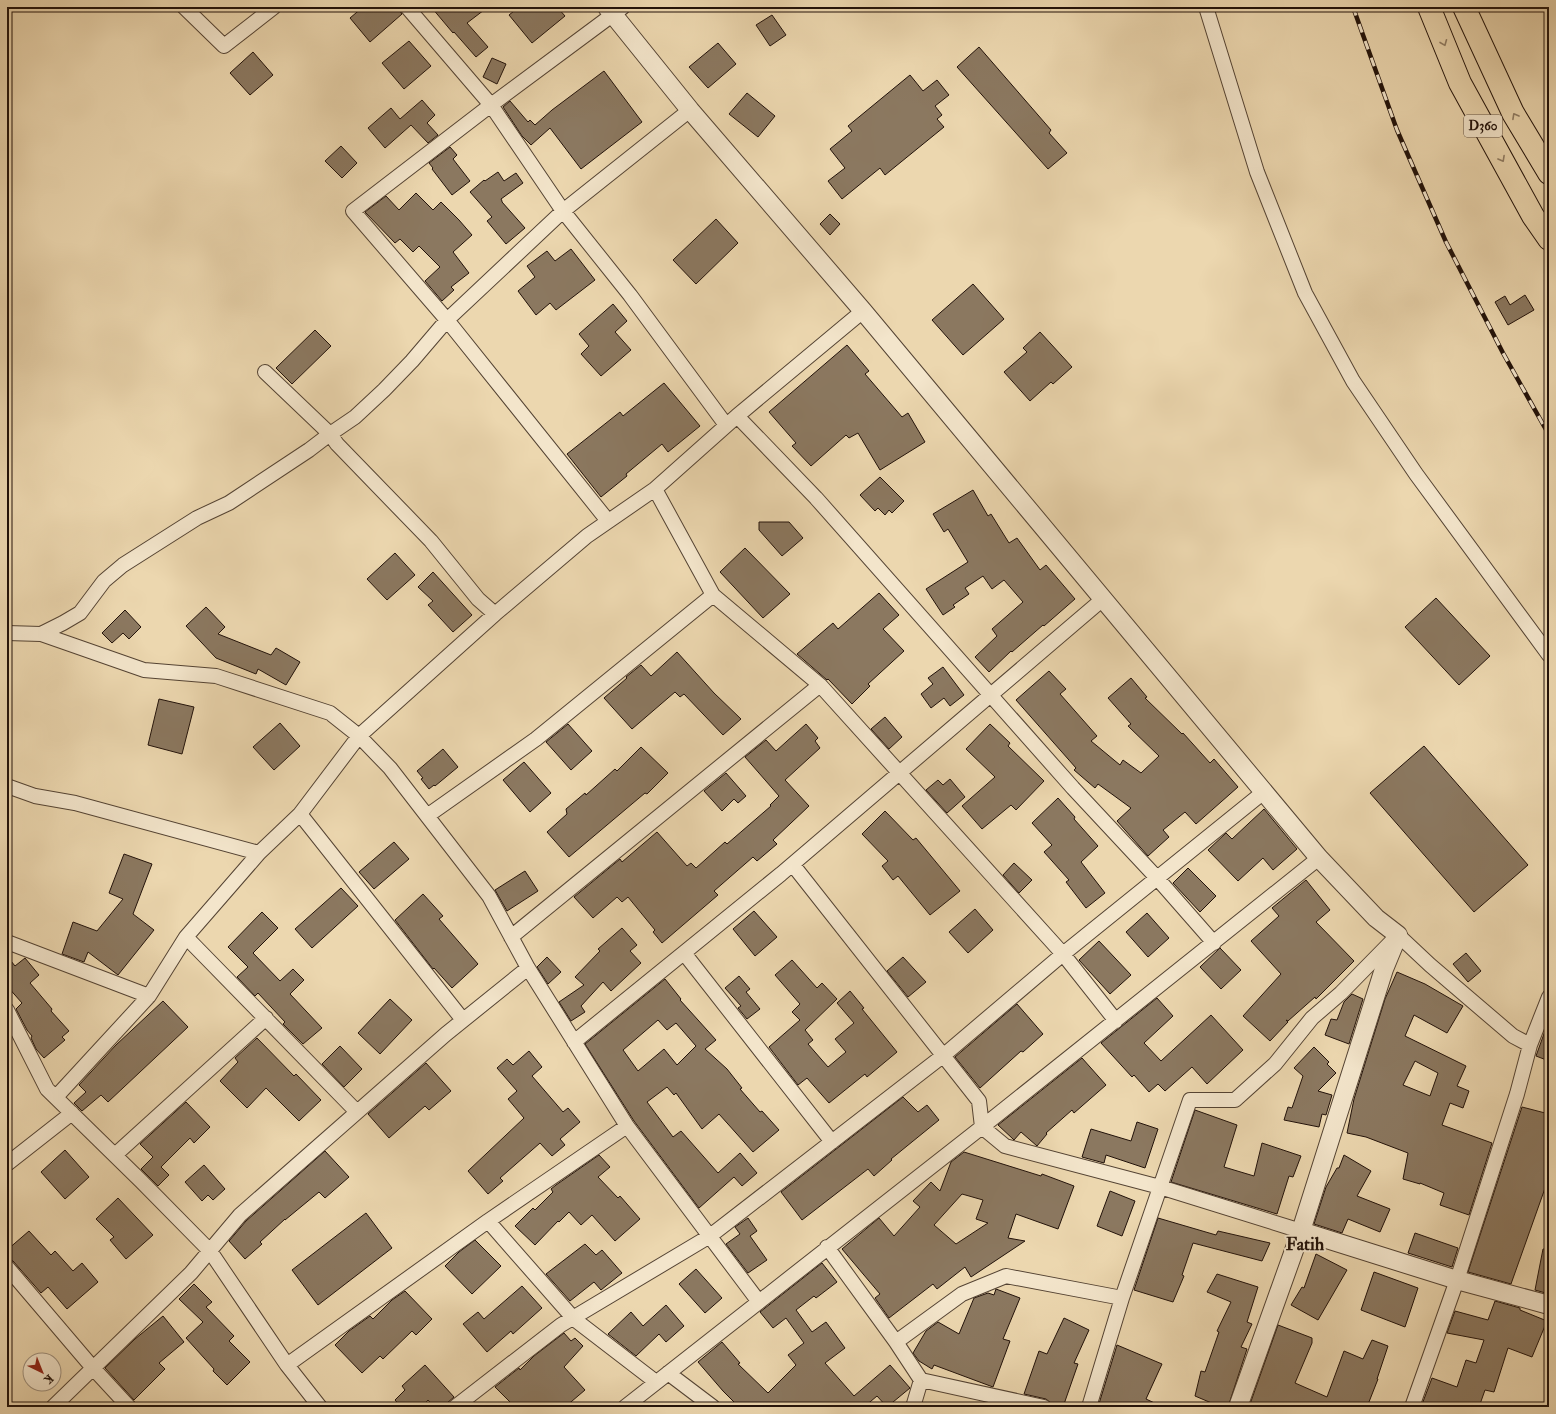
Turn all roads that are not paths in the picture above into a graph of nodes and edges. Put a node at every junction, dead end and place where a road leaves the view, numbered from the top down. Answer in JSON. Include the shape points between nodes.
{"nodes":[{"id":1,"x":184,"y":7,"type":"edge"},
{"id":2,"x":274,"y":7,"type":"edge"},
{"id":3,"x":407,"y":7,"type":"edge"},
{"id":4,"x":1206,"y":7,"type":"edge"},
{"id":5,"x":1429,"y":7,"type":"edge"},
{"id":6,"x":1464,"y":7,"type":"edge"},
{"id":7,"x":614,"y":9,"type":"edge"},
{"id":8,"x":491,"y":105,"type":"junction"},
{"id":9,"x":690,"y":110,"type":"junction"},
{"id":10,"x":1549,"y":173,"type":"edge"},
{"id":11,"x":563,"y":211,"type":"junction"},
{"id":12,"x":1549,"y":239,"type":"edge"},
{"id":13,"x":863,"y":311,"type":"junction"},
{"id":14,"x":447,"y":320,"type":"junction"},
{"id":15,"x":265,"y":372,"type":"dead end"},
{"id":16,"x":732,"y":420,"type":"junction"},
{"id":17,"x":330,"y":434,"type":"junction"},
{"id":18,"x":655,"y":489,"type":"junction"},
{"id":19,"x":608,"y":522,"type":"junction"},
{"id":20,"x":713,"y":595,"type":"junction"},
{"id":21,"x":1103,"y":599,"type":"junction"},
{"id":22,"x":495,"y":614,"type":"junction"},
{"id":23,"x":7,"y":633,"type":"edge"},
{"id":24,"x":41,"y":634,"type":"junction"},
{"id":25,"x":1549,"y":655,"type":"edge"},
{"id":26,"x":820,"y":685,"type":"junction"},
{"id":27,"x":990,"y":695,"type":"junction"},
{"id":28,"x":359,"y":736,"type":"junction"},
{"id":29,"x":900,"y":773,"type":"junction"},
{"id":30,"x":7,"y":786,"type":"edge"},
{"id":31,"x":1265,"y":791,"type":"junction"},
{"id":32,"x":300,"y":814,"type":"junction"},
{"id":33,"x":428,"y":816,"type":"junction"},
{"id":34,"x":259,"y":853,"type":"junction"},
{"id":35,"x":1319,"y":858,"type":"junction"},
{"id":36,"x":793,"y":864,"type":"junction"},
{"id":37,"x":1157,"y":878,"type":"junction"},
{"id":38,"x":1398,"y":935,"type":"junction"},
{"id":39,"x":511,"y":937,"type":"junction"},
{"id":40,"x":186,"y":938,"type":"junction"},
{"id":41,"x":7,"y":942,"type":"edge"},
{"id":42,"x":1214,"y":943,"type":"junction"},
{"id":43,"x":684,"y":953,"type":"junction"},
{"id":44,"x":1063,"y":954,"type":"junction"},
{"id":45,"x":528,"y":968,"type":"junction"},
{"id":46,"x":149,"y":996,"type":"junction"},
{"id":47,"x":1549,"y":997,"type":"edge"},
{"id":48,"x":7,"y":1010,"type":"edge"},
{"id":49,"x":266,"y":1018,"type":"junction"},
{"id":50,"x":464,"y":1020,"type":"junction"},
{"id":51,"x":1116,"y":1021,"type":"junction"},
{"id":52,"x":574,"y":1042,"type":"junction"},
{"id":53,"x":1530,"y":1045,"type":"junction"},
{"id":54,"x":944,"y":1055,"type":"junction"},
{"id":55,"x":56,"y":1097,"type":"junction"},
{"id":56,"x":357,"y":1112,"type":"junction"},
{"id":57,"x":72,"y":1113,"type":"junction"},
{"id":58,"x":627,"y":1126,"type":"junction"},
{"id":59,"x":982,"y":1127,"type":"junction"},
{"id":60,"x":832,"y":1142,"type":"junction"},
{"id":61,"x":115,"y":1155,"type":"junction"},
{"id":62,"x":7,"y":1164,"type":"edge"},
{"id":63,"x":1160,"y":1187,"type":"junction"},
{"id":64,"x":488,"y":1221,"type":"junction"},
{"id":65,"x":1301,"y":1231,"type":"junction"},
{"id":66,"x":710,"y":1236,"type":"junction"},
{"id":67,"x":827,"y":1248,"type":"junction"},
{"id":68,"x":210,"y":1251,"type":"junction"},
{"id":69,"x":7,"y":1267,"type":"edge"},
{"id":70,"x":1457,"y":1280,"type":"junction"},
{"id":71,"x":1122,"y":1298,"type":"junction"},
{"id":72,"x":759,"y":1302,"type":"junction"},
{"id":73,"x":1549,"y":1305,"type":"edge"},
{"id":74,"x":574,"y":1319,"type":"junction"},
{"id":75,"x":896,"y":1342,"type":"junction"},
{"id":76,"x":288,"y":1365,"type":"junction"},
{"id":77,"x":93,"y":1368,"type":"junction"},
{"id":78,"x":668,"y":1373,"type":"junction"},
{"id":79,"x":921,"y":1380,"type":"junction"},
{"id":80,"x":656,"y":1382,"type":"junction"},
{"id":81,"x":53,"y":1407,"type":"edge"},
{"id":82,"x":129,"y":1407,"type":"edge"},
{"id":83,"x":320,"y":1407,"type":"edge"},
{"id":84,"x":454,"y":1407,"type":"edge"},
{"id":85,"x":625,"y":1407,"type":"edge"},
{"id":86,"x":713,"y":1407,"type":"edge"},
{"id":87,"x":913,"y":1407,"type":"edge"},
{"id":88,"x":1044,"y":1407,"type":"edge"},
{"id":89,"x":1089,"y":1407,"type":"edge"},
{"id":90,"x":1238,"y":1407,"type":"edge"},
{"id":91,"x":1412,"y":1407,"type":"edge"}],
"edges":[{"from":1,"to":2,"type":"street","via":[[224,46]]},
{"from":3,"to":8,"type":"street"},
{"from":4,"to":25,"type":"street","via":[[1257,172],[1305,293],[1353,380],[1412,468]]},
{"from":5,"to":12,"type":"highway","number":"D360","one_way":true,"via":[[1460,83],[1533,216]]},
{"from":10,"to":6,"type":"highway","number":"D360","one_way":true,"via":[[1513,113]]},
{"from":7,"to":8,"type":"street"},
{"from":7,"to":9,"type":"street"},
{"from":8,"to":11,"type":"street"},
{"from":8,"to":14,"type":"street","via":[[353,211]]},
{"from":9,"to":11,"type":"street"},
{"from":9,"to":13,"type":"street"},
{"from":11,"to":14,"type":"street"},
{"from":11,"to":16,"type":"street"},
{"from":13,"to":16,"type":"street"},
{"from":13,"to":21,"type":"street"},
{"from":14,"to":17,"type":"street","via":[[384,390],[355,417]]},
{"from":14,"to":19,"type":"street"},
{"from":15,"to":17,"type":"street"},
{"from":16,"to":18,"type":"street"},
{"from":16,"to":27,"type":"street","via":[[816,498]]},
{"from":17,"to":22,"type":"street","via":[[432,541],[478,599]]},
{"from":17,"to":24,"type":"street","via":[[229,503],[197,518],[123,565],[104,581],[80,613]]},
{"from":18,"to":19,"type":"street"},
{"from":18,"to":20,"type":"street"},
{"from":19,"to":22,"type":"street","via":[[587,536]]},
{"from":20,"to":26,"type":"street"},
{"from":20,"to":33,"type":"street","via":[[536,738]]},
{"from":21,"to":27,"type":"street"},
{"from":21,"to":31,"type":"street"},
{"from":22,"to":28,"type":"street"},
{"from":23,"to":24,"type":"street"},
{"from":24,"to":28,"type":"street","via":[[144,670],[216,676],[330,713]]},
{"from":26,"to":29,"type":"street"},
{"from":26,"to":39,"type":"street"},
{"from":27,"to":29,"type":"street"},
{"from":27,"to":37,"type":"street"},
{"from":28,"to":32,"type":"street"},
{"from":28,"to":33,"type":"street","via":[[390,768]]},
{"from":29,"to":36,"type":"street"},
{"from":29,"to":44,"type":"street"},
{"from":30,"to":34,"type":"street","via":[[35,796],[75,803]]},
{"from":31,"to":35,"type":"street"},
{"from":31,"to":37,"type":"street"},
{"from":32,"to":34,"type":"street"},
{"from":32,"to":50,"type":"street"},
{"from":33,"to":39,"type":"street","via":[[489,896]]},
{"from":34,"to":40,"type":"street"},
{"from":35,"to":38,"type":"street","via":[[1376,918]]},
{"from":35,"to":42,"type":"street"},
{"from":36,"to":43,"type":"street"},
{"from":36,"to":54,"type":"street"},
{"from":37,"to":42,"type":"street"},
{"from":37,"to":44,"type":"street"},
{"from":38,"to":53,"type":"street","via":[[1513,1036]]},
{"from":38,"to":63,"type":"street","via":[[1341,993],[1312,1018],[1275,1064],[1235,1100],[1190,1100]]},
{"from":38,"to":65,"type":"street","via":[[1384,968]]},
{"from":39,"to":45,"type":"street"},
{"from":40,"to":46,"type":"street"},
{"from":40,"to":49,"type":"street"},
{"from":41,"to":46,"type":"street"},
{"from":42,"to":51,"type":"street"},
{"from":43,"to":52,"type":"street"},
{"from":43,"to":60,"type":"street"},
{"from":44,"to":51,"type":"street"},
{"from":44,"to":54,"type":"street"},
{"from":45,"to":50,"type":"street"},
{"from":45,"to":52,"type":"street"},
{"from":46,"to":55,"type":"street"},
{"from":47,"to":53,"type":"street"},
{"from":48,"to":55,"type":"street","via":[[48,1089]]},
{"from":49,"to":56,"type":"street"},
{"from":49,"to":61,"type":"street"},
{"from":50,"to":56,"type":"street"},
{"from":51,"to":59,"type":"street"},
{"from":52,"to":58,"type":"street"},
{"from":53,"to":70,"type":"street","via":[[1517,1094]]},
{"from":54,"to":59,"type":"street","via":[[979,1101]]},
{"from":54,"to":60,"type":"street"},
{"from":55,"to":57,"type":"street"},
{"from":56,"to":68,"type":"street","via":[[240,1215]]},
{"from":57,"to":61,"type":"street"},
{"from":57,"to":62,"type":"street"},
{"from":58,"to":64,"type":"street"},
{"from":58,"to":66,"type":"street"},
{"from":59,"to":63,"type":"street","via":[[1006,1146]]},
{"from":59,"to":67,"type":"street"},
{"from":60,"to":66,"type":"street"},
{"from":61,"to":68,"type":"street"},
{"from":63,"to":65,"type":"street"},
{"from":63,"to":71,"type":"street"},
{"from":64,"to":74,"type":"street"},
{"from":64,"to":76,"type":"street"},
{"from":65,"to":70,"type":"street"},
{"from":65,"to":90,"type":"street"},
{"from":66,"to":72,"type":"street"},
{"from":66,"to":74,"type":"street"},
{"from":67,"to":72,"type":"street"},
{"from":67,"to":75,"type":"street"},
{"from":68,"to":76,"type":"street"},
{"from":68,"to":77,"type":"street","via":[[191,1273]]},
{"from":69,"to":77,"type":"street"},
{"from":70,"to":73,"type":"street"},
{"from":70,"to":91,"type":"street"},
{"from":71,"to":75,"type":"street","via":[[1006,1276],[962,1294]]},
{"from":71,"to":89,"type":"street"},
{"from":72,"to":78,"type":"street"},
{"from":74,"to":80,"type":"street"},
{"from":74,"to":84,"type":"street","via":[[561,1326]]},
{"from":75,"to":79,"type":"street"},
{"from":76,"to":83,"type":"street"},
{"from":77,"to":81,"type":"street"},
{"from":77,"to":82,"type":"street"},
{"from":78,"to":80,"type":"street"},
{"from":78,"to":86,"type":"street"},
{"from":79,"to":87,"type":"street"},
{"from":79,"to":88,"type":"street"},
{"from":80,"to":85,"type":"street"}]}
